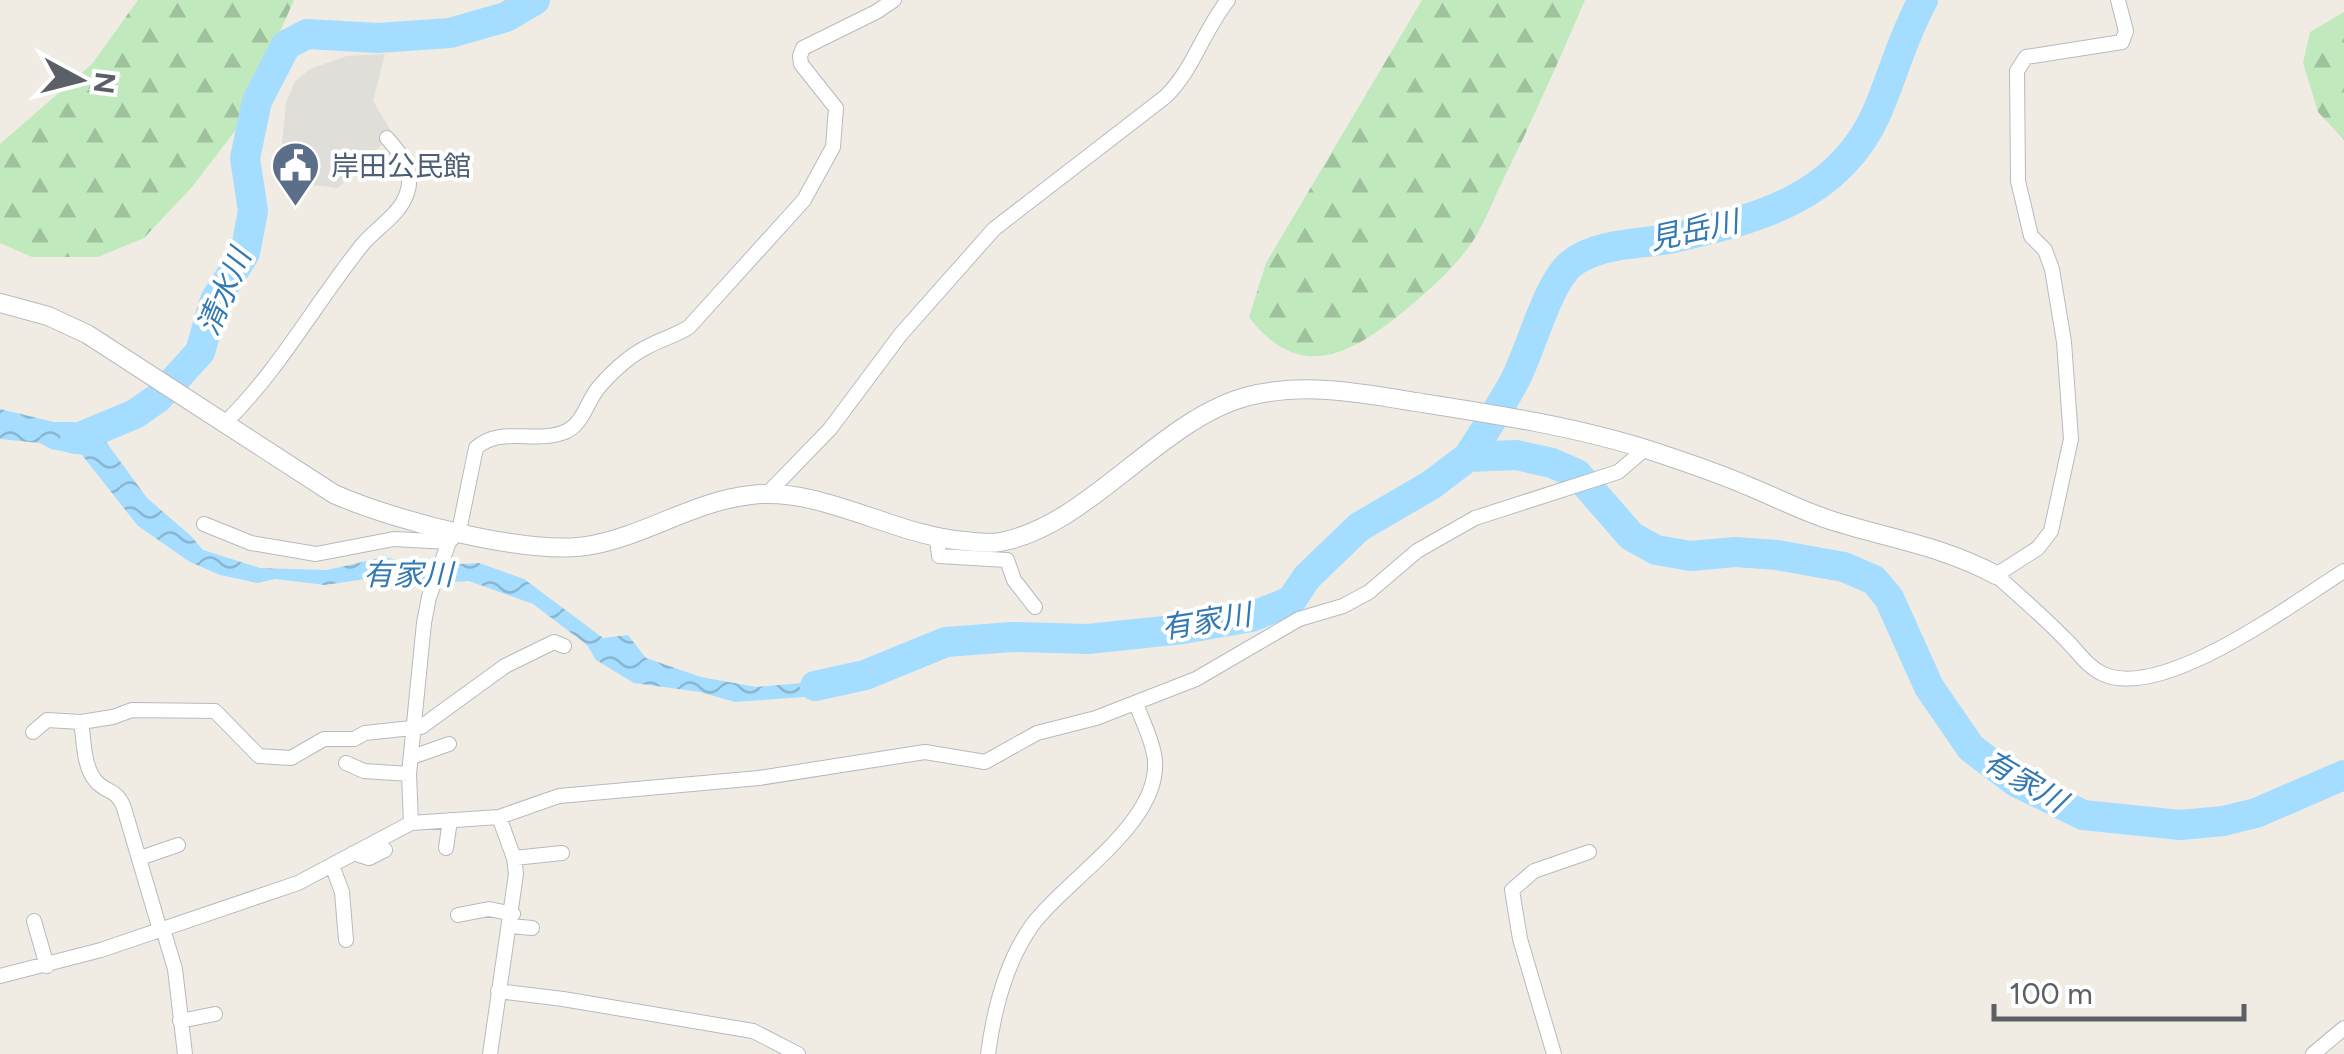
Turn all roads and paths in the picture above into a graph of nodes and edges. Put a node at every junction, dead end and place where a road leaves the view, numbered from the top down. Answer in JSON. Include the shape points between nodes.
{"nodes":[{"id":1,"x":894,"y":0,"type":"edge"},
{"id":2,"x":1228,"y":0,"type":"edge"},
{"id":3,"x":2118,"y":0,"type":"edge"},
{"id":4,"x":387,"y":138,"type":"dead end"},
{"id":5,"x":0,"y":303,"type":"edge"},
{"id":6,"x":226,"y":424,"type":"junction"},
{"id":7,"x":1645,"y":449,"type":"junction"},
{"id":8,"x":766,"y":494,"type":"junction"},
{"id":9,"x":204,"y":524,"type":"dead end"},
{"id":10,"x":937,"y":539,"type":"junction"},
{"id":11,"x":452,"y":540,"type":"junction"},
{"id":12,"x":2344,"y":570,"type":"edge"},
{"id":13,"x":1996,"y":575,"type":"junction"},
{"id":14,"x":1034,"y":607,"type":"dead end"},
{"id":15,"x":564,"y":646,"type":"dead end"},
{"id":16,"x":1136,"y":704,"type":"junction"},
{"id":17,"x":81,"y":722,"type":"junction"},
{"id":18,"x":415,"y":728,"type":"junction"},
{"id":19,"x":33,"y":732,"type":"dead end"},
{"id":20,"x":448,"y":744,"type":"dead end"},
{"id":21,"x":412,"y":757,"type":"junction"},
{"id":22,"x":346,"y":763,"type":"dead end"},
{"id":23,"x":409,"y":774,"type":"junction"},
{"id":24,"x":499,"y":816,"type":"junction"},
{"id":25,"x":450,"y":820,"type":"junction"},
{"id":26,"x":411,"y":822,"type":"junction"},
{"id":27,"x":178,"y":845,"type":"dead end"},
{"id":28,"x":446,"y":848,"type":"dead end"},
{"id":29,"x":385,"y":850,"type":"dead end"},
{"id":30,"x":1589,"y":852,"type":"dead end"},
{"id":31,"x":353,"y":853,"type":"junction"},
{"id":32,"x":562,"y":853,"type":"dead end"},
{"id":33,"x":140,"y":858,"type":"junction"},
{"id":34,"x":514,"y":858,"type":"junction"},
{"id":35,"x":332,"y":864,"type":"junction"},
{"id":36,"x":458,"y":915,"type":"dead end"},
{"id":37,"x":512,"y":920,"type":"junction"},
{"id":38,"x":34,"y":921,"type":"dead end"},
{"id":39,"x":532,"y":928,"type":"dead end"},
{"id":40,"x":162,"y":930,"type":"junction"},
{"id":41,"x":346,"y":940,"type":"dead end"},
{"id":42,"x":47,"y":966,"type":"junction"},
{"id":43,"x":0,"y":976,"type":"edge"},
{"id":44,"x":498,"y":991,"type":"junction"},
{"id":45,"x":215,"y":1014,"type":"dead end"},
{"id":46,"x":180,"y":1021,"type":"junction"},
{"id":47,"x":2344,"y":1028,"type":"edge"},
{"id":48,"x":185,"y":1054,"type":"edge"},
{"id":49,"x":490,"y":1054,"type":"edge"},
{"id":50,"x":798,"y":1054,"type":"edge"},
{"id":51,"x":988,"y":1054,"type":"edge"},
{"id":52,"x":1554,"y":1054,"type":"edge"},
{"id":53,"x":2313,"y":1054,"type":"edge"}],
"edges":[{"from":1,"to":11,"type":"street","via":[[803,48],[801,64],[836,108],[833,147],[804,200],[689,327],[632,354],[568,431],[502,436],[476,448]]},
{"from":2,"to":8,"type":"street","via":[[1183,80],[994,229],[901,334],[830,429]]},
{"from":3,"to":13,"type":"street","via":[[2126,31],[2122,42],[2026,57],[2017,72],[2018,181],[2028,227],[2052,269],[2071,438],[2051,531],[2038,548]]},
{"from":4,"to":6,"type":"street","via":[[409,171],[404,202],[362,246],[261,388]]},
{"from":5,"to":6,"type":"street","via":[[72,326]]},
{"from":6,"to":11,"type":"street","via":[[334,494]]},
{"from":7,"to":10,"type":"street","via":[[1522,419],[1342,390],[1291,389],[1247,396],[1188,426],[1048,525],[997,543]]},
{"from":7,"to":13,"type":"street","via":[[1828,519],[1968,559]]},
{"from":7,"to":16,"type":"street","via":[[1618,472],[1475,518],[1417,551],[1369,592],[1298,619]]},
{"from":8,"to":10,"type":"street","via":[[808,499]]},
{"from":8,"to":11,"type":"street","via":[[728,499],[590,546]]},
{"from":9,"to":11,"type":"street","via":[[251,543],[316,554],[394,539]]},
{"from":10,"to":14,"type":"street","via":[[939,556],[1007,560]]},
{"from":11,"to":18,"type":"street","via":[[429,597]]},
{"from":12,"to":13,"type":"street","via":[[2199,659],[2134,680],[2088,664]]},
{"from":15,"to":18,"type":"street","via":[[554,642],[511,663]]},
{"from":16,"to":24,"type":"street","via":[[1037,733],[985,762],[924,752],[759,778],[559,796]]},
{"from":16,"to":51,"type":"street","via":[[1154,755],[1150,789],[1120,836],[1034,922],[1017,949],[993,1016]]},
{"from":17,"to":18,"type":"street","via":[[132,710],[215,712],[259,756],[276,759],[324,739]]},
{"from":17,"to":19,"type":"street","via":[[47,720]]},
{"from":17,"to":33,"type":"street","via":[[94,780],[120,796]]},
{"from":18,"to":21,"type":"street"},
{"from":20,"to":21,"type":"street"},
{"from":21,"to":23,"type":"street"},
{"from":22,"to":23,"type":"street"},
{"from":23,"to":26,"type":"street"},
{"from":24,"to":25,"type":"street"},
{"from":24,"to":34,"type":"street"},
{"from":25,"to":26,"type":"street"},
{"from":25,"to":28,"type":"street"},
{"from":26,"to":31,"type":"street"},
{"from":27,"to":33,"type":"street"},
{"from":29,"to":31,"type":"street","via":[[369,858]]},
{"from":30,"to":52,"type":"street","via":[[1534,871],[1512,890]]},
{"from":31,"to":35,"type":"street"},
{"from":32,"to":34,"type":"street"},
{"from":33,"to":40,"type":"street"},
{"from":34,"to":37,"type":"street"},
{"from":35,"to":40,"type":"street","via":[[298,883]]},
{"from":35,"to":41,"type":"street"},
{"from":36,"to":37,"type":"street","via":[[489,909]]},
{"from":37,"to":39,"type":"street"},
{"from":37,"to":44,"type":"street"},
{"from":38,"to":42,"type":"street"},
{"from":40,"to":42,"type":"street"},
{"from":40,"to":46,"type":"street","via":[[175,969]]},
{"from":42,"to":43,"type":"street"},
{"from":44,"to":49,"type":"street"},
{"from":44,"to":50,"type":"street","via":[[753,1031]]},
{"from":45,"to":46,"type":"street"},
{"from":46,"to":48,"type":"street"},
{"from":47,"to":53,"type":"street"}]}
